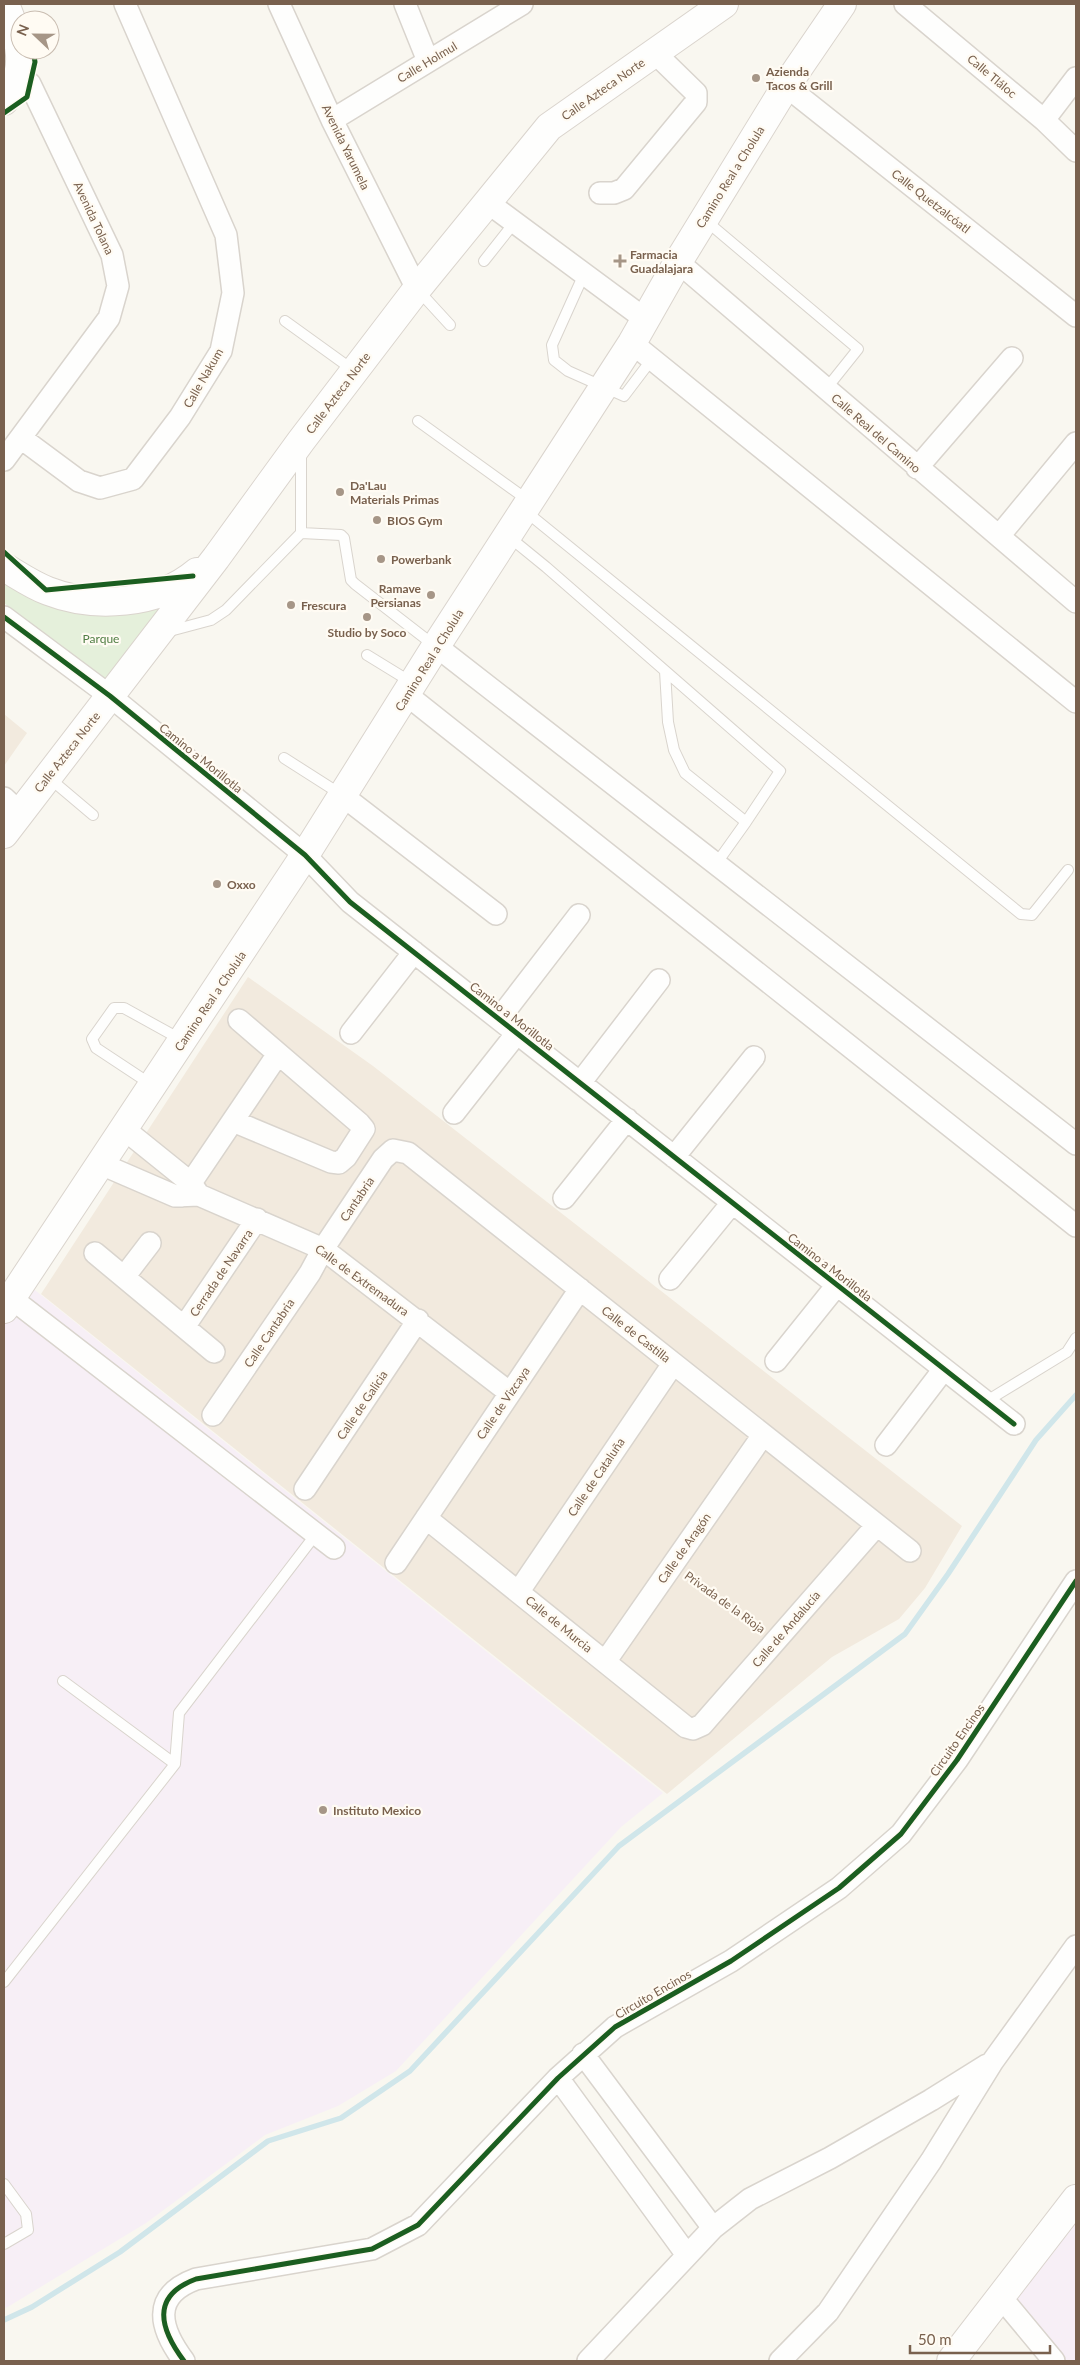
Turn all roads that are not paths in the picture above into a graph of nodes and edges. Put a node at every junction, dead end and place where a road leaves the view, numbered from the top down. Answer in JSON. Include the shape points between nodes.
{"nodes":[{"id":1,"x":5,"y":4,"type":"edge"},
{"id":2,"x":125,"y":4,"type":"edge"},
{"id":3,"x":279,"y":4,"type":"edge"},
{"id":4,"x":405,"y":4,"type":"edge"},
{"id":5,"x":522,"y":4,"type":"edge"},
{"id":6,"x":724,"y":4,"type":"edge"},
{"id":7,"x":842,"y":4,"type":"edge"},
{"id":8,"x":915,"y":7,"type":"edge"},
{"id":9,"x":655,"y":53,"type":"junction"},
{"id":10,"x":428,"y":62,"type":"junction"},
{"id":11,"x":20,"y":74,"type":"junction"},
{"id":12,"x":1076,"y":78,"type":"edge"},
{"id":13,"x":786,"y":86,"type":"junction"},
{"id":14,"x":4,"y":100,"type":"edge"},
{"id":15,"x":332,"y":120,"type":"junction"},
{"id":16,"x":1044,"y":120,"type":"junction"},
{"id":17,"x":1076,"y":151,"type":"edge"},
{"id":18,"x":600,"y":193,"type":"dead end"},
{"id":19,"x":487,"y":202,"type":"junction"},
{"id":20,"x":704,"y":220,"type":"junction"},
{"id":21,"x":514,"y":223,"type":"junction"},
{"id":22,"x":484,"y":261,"type":"dead end"},
{"id":23,"x":678,"y":262,"type":"junction"},
{"id":24,"x":584,"y":274,"type":"junction"},
{"id":25,"x":417,"y":289,"type":"junction"},
{"id":26,"x":1075,"y":312,"type":"edge"},
{"id":27,"x":645,"y":319,"type":"junction"},
{"id":28,"x":285,"y":321,"type":"dead end"},
{"id":29,"x":450,"y":325,"type":"dead end"},
{"id":30,"x":642,"y":351,"type":"junction"},
{"id":31,"x":1012,"y":358,"type":"dead end"},
{"id":32,"x":354,"y":371,"type":"junction"},
{"id":33,"x":603,"y":388,"type":"junction"},
{"id":34,"x":826,"y":389,"type":"junction"},
{"id":35,"x":418,"y":421,"type":"dead end"},
{"id":36,"x":21,"y":438,"type":"junction"},
{"id":37,"x":301,"y":441,"type":"junction"},
{"id":38,"x":1076,"y":443,"type":"edge"},
{"id":39,"x":4,"y":460,"type":"edge"},
{"id":40,"x":918,"y":468,"type":"junction"},
{"id":41,"x":527,"y":506,"type":"junction"},
{"id":42,"x":301,"y":533,"type":"junction"},
{"id":43,"x":508,"y":535,"type":"junction"},
{"id":44,"x":999,"y":536,"type":"junction"},
{"id":45,"x":216,"y":558,"type":"junction"},
{"id":46,"x":4,"y":567,"type":"edge"},
{"id":47,"x":1076,"y":602,"type":"edge"},
{"id":48,"x":4,"y":616,"type":"edge"},
{"id":49,"x":155,"y":635,"type":"junction"},
{"id":50,"x":436,"y":646,"type":"junction"},
{"id":51,"x":367,"y":655,"type":"dead end"},
{"id":52,"x":665,"y":671,"type":"junction"},
{"id":53,"x":410,"y":690,"type":"junction"},
{"id":54,"x":110,"y":696,"type":"junction"},
{"id":55,"x":1076,"y":702,"type":"edge"},
{"id":56,"x":284,"y":758,"type":"dead end"},
{"id":57,"x":48,"y":777,"type":"junction"},
{"id":58,"x":344,"y":796,"type":"junction"},
{"id":59,"x":12,"y":805,"type":"edge"},
{"id":60,"x":93,"y":815,"type":"dead end"},
{"id":61,"x":746,"y":822,"type":"junction"},
{"id":62,"x":4,"y":834,"type":"edge"},
{"id":63,"x":306,"y":855,"type":"junction"},
{"id":64,"x":716,"y":864,"type":"junction"},
{"id":65,"x":1068,"y":870,"type":"dead end"},
{"id":66,"x":496,"y":914,"type":"dead end"},
{"id":67,"x":579,"y":915,"type":"dead end"},
{"id":68,"x":414,"y":952,"type":"junction"},
{"id":69,"x":659,"y":980,"type":"dead end"},
{"id":70,"x":239,"y":1020,"type":"dead end"},
{"id":71,"x":499,"y":1020,"type":"junction"},
{"id":72,"x":351,"y":1033,"type":"dead end"},
{"id":73,"x":517,"y":1033,"type":"junction"},
{"id":74,"x":183,"y":1041,"type":"junction"},
{"id":75,"x":278,"y":1054,"type":"junction"},
{"id":76,"x":754,"y":1057,"type":"dead end"},
{"id":77,"x":580,"y":1083,"type":"junction"},
{"id":78,"x":153,"y":1086,"type":"junction"},
{"id":79,"x":454,"y":1113,"type":"dead end"},
{"id":80,"x":627,"y":1119,"type":"junction"},
{"id":81,"x":233,"y":1121,"type":"junction"},
{"id":82,"x":124,"y":1129,"type":"junction"},
{"id":83,"x":1076,"y":1144,"type":"edge"},
{"id":84,"x":393,"y":1150,"type":"joint"},
{"id":85,"x":674,"y":1157,"type":"junction"},
{"id":86,"x":101,"y":1164,"type":"junction"},
{"id":87,"x":169,"y":1167,"type":"junction"},
{"id":88,"x":157,"y":1188,"type":"junction"},
{"id":89,"x":190,"y":1192,"type":"junction"},
{"id":90,"x":564,"y":1198,"type":"dead end"},
{"id":91,"x":732,"y":1203,"type":"junction"},
{"id":92,"x":257,"y":1219,"type":"junction"},
{"id":93,"x":1076,"y":1226,"type":"edge"},
{"id":94,"x":150,"y":1243,"type":"dead end"},
{"id":95,"x":323,"y":1249,"type":"junction"},
{"id":96,"x":94,"y":1253,"type":"dead end"},
{"id":97,"x":124,"y":1277,"type":"junction"},
{"id":98,"x":670,"y":1279,"type":"dead end"},
{"id":99,"x":837,"y":1285,"type":"junction"},
{"id":100,"x":580,"y":1290,"type":"junction"},
{"id":101,"x":7,"y":1304,"type":"edge"},
{"id":102,"x":418,"y":1320,"type":"junction"},
{"id":103,"x":184,"y":1327,"type":"junction"},
{"id":104,"x":1076,"y":1338,"type":"edge"},
{"id":105,"x":214,"y":1352,"type":"dead end"},
{"id":106,"x":776,"y":1361,"type":"dead end"},
{"id":107,"x":673,"y":1364,"type":"junction"},
{"id":108,"x":944,"y":1370,"type":"junction"},
{"id":109,"x":510,"y":1393,"type":"junction"},
{"id":110,"x":985,"y":1402,"type":"junction"},
{"id":111,"x":213,"y":1415,"type":"dead end"},
{"id":112,"x":1014,"y":1424,"type":"dead end"},
{"id":113,"x":763,"y":1435,"type":"junction"},
{"id":114,"x":886,"y":1445,"type":"dead end"},
{"id":115,"x":305,"y":1489,"type":"dead end"},
{"id":116,"x":426,"y":1518,"type":"junction"},
{"id":117,"x":877,"y":1525,"type":"junction"},
{"id":118,"x":316,"y":1534,"type":"junction"},
{"id":119,"x":334,"y":1548,"type":"dead end"},
{"id":120,"x":910,"y":1551,"type":"dead end"},
{"id":121,"x":396,"y":1563,"type":"dead end"},
{"id":122,"x":1076,"y":1581,"type":"edge"},
{"id":123,"x":519,"y":1591,"type":"junction"},
{"id":124,"x":605,"y":1662,"type":"junction"},
{"id":125,"x":63,"y":1682,"type":"dead end"},
{"id":126,"x":694,"y":1729,"type":"joint"},
{"id":127,"x":175,"y":1764,"type":"junction"},
{"id":128,"x":1076,"y":1946,"type":"edge"},
{"id":129,"x":4,"y":1982,"type":"edge"},
{"id":130,"x":583,"y":2054,"type":"junction"},
{"id":131,"x":993,"y":2061,"type":"junction"},
{"id":132,"x":558,"y":2078,"type":"junction"},
{"id":133,"x":4,"y":2184,"type":"edge"},
{"id":134,"x":1076,"y":2199,"type":"edge"},
{"id":135,"x":713,"y":2228,"type":"junction"},
{"id":136,"x":4,"y":2244,"type":"edge"},
{"id":137,"x":688,"y":2255,"type":"junction"},
{"id":138,"x":1000,"y":2296,"type":"junction"},
{"id":139,"x":184,"y":2361,"type":"edge"},
{"id":140,"x":588,"y":2361,"type":"edge"},
{"id":141,"x":780,"y":2361,"type":"edge"},
{"id":142,"x":951,"y":2361,"type":"edge"},
{"id":143,"x":1054,"y":2361,"type":"edge"}],
"edges":[{"from":1,"to":11,"type":"main road","via":[[15,30]]},
{"from":2,"to":36,"type":"street","name":"Calle Nakum","via":[[226,234],[233,293],[221,350],[180,417],[133,478],[100,488],[79,481]]},
{"from":3,"to":15,"type":"street","name":"Avenida Yarumela"},
{"from":4,"to":10,"type":"street"},
{"from":5,"to":10,"type":"street","name":"Calle Holmul"},
{"from":6,"to":9,"type":"main road","name":"Calle Azteca Norte"},
{"from":7,"to":13,"type":"main road","name":"Camino Real a Cholula"},
{"from":8,"to":16,"type":"street","name":"Calle Tláloc"},
{"from":9,"to":18,"type":"street","via":[[696,93],[696,102],[624,189]]},
{"from":9,"to":19,"type":"main road","name":"Calle Azteca Norte","via":[[549,127]]},
{"from":10,"to":15,"type":"street","name":"Calle Holmul"},
{"from":11,"to":14,"type":"main road"},
{"from":11,"to":36,"type":"street","name":"Avenida Tolana","via":[[30,84],[112,255],[118,286],[109,318]]},
{"from":12,"to":16,"type":"street"},
{"from":13,"to":20,"type":"main road","name":"Camino Real a Cholula"},
{"from":13,"to":26,"type":"street","name":"Calle Quetzalcóatl"},
{"from":15,"to":25,"type":"street","name":"Avenida Yarumela"},
{"from":16,"to":17,"type":"street","name":"Calle Tláloc"},
{"from":19,"to":21,"type":"street"},
{"from":19,"to":25,"type":"main road","name":"Calle Azteca Norte"},
{"from":20,"to":23,"type":"main road","name":"Camino Real a Cholula"},
{"from":20,"to":34,"type":"lane","via":[[858,349]]},
{"from":21,"to":22,"type":"lane"},
{"from":21,"to":24,"type":"street"},
{"from":23,"to":27,"type":"main road","name":"Camino Real a Cholula"},
{"from":23,"to":34,"type":"street","name":"Calle Real del Camino"},
{"from":24,"to":27,"type":"street"},
{"from":24,"to":33,"type":"lane","via":[[552,344],[552,354],[554,360],[568,371]]},
{"from":25,"to":29,"type":"lane"},
{"from":25,"to":32,"type":"main road","name":"Calle Azteca Norte"},
{"from":27,"to":30,"type":"main road","name":"Camino Real a Cholula"},
{"from":28,"to":32,"type":"lane"},
{"from":30,"to":33,"type":"main road","name":"Camino Real a Cholula"},
{"from":30,"to":55,"type":"street"},
{"from":31,"to":40,"type":"street"},
{"from":32,"to":37,"type":"main road","name":"Calle Azteca Norte"},
{"from":33,"to":41,"type":"main road","name":"Camino Real a Cholula"},
{"from":34,"to":40,"type":"street","name":"Calle Real del Camino"},
{"from":35,"to":41,"type":"lane"},
{"from":36,"to":39,"type":"street","name":"Avenida Tolana"},
{"from":37,"to":42,"type":"lane"},
{"from":37,"to":45,"type":"main road","name":"Calle Azteca Norte"},
{"from":38,"to":44,"type":"street"},
{"from":40,"to":44,"type":"street","name":"Calle Real del Camino"},
{"from":41,"to":43,"type":"main road","name":"Camino Real a Cholula"},
{"from":41,"to":65,"type":"lane","via":[[1021,914],[1032,915]]},
{"from":42,"to":49,"type":"lane","via":[[226,610],[211,620]]},
{"from":42,"to":50,"type":"lane","via":[[341,535],[355,584]]},
{"from":43,"to":50,"type":"main road","name":"Camino Real a Cholula"},
{"from":43,"to":52,"type":"lane"},
{"from":44,"to":47,"type":"street","name":"Calle Real del Camino"},
{"from":45,"to":46,"type":"main road","via":[[169,591],[107,601],[83,600],[46,590]]},
{"from":45,"to":49,"type":"main road","name":"Calle Azteca Norte"},
{"from":48,"to":54,"type":"street","name":"Camino a Morillotla"},
{"from":49,"to":54,"type":"main road","name":"Calle Azteca Norte"},
{"from":50,"to":53,"type":"main road","name":"Camino Real a Cholula"},
{"from":50,"to":64,"type":"street"},
{"from":51,"to":53,"type":"lane"},
{"from":52,"to":61,"type":"lane","via":[[668,722],[674,750],[685,773]]},
{"from":52,"to":61,"type":"lane","via":[[780,771]]},
{"from":53,"to":58,"type":"main road","name":"Camino Real a Cholula"},
{"from":53,"to":93,"type":"street"},
{"from":54,"to":57,"type":"main road","name":"Calle Azteca Norte"},
{"from":54,"to":63,"type":"street","name":"Camino a Morillotla"},
{"from":56,"to":58,"type":"lane"},
{"from":57,"to":59,"type":"main road","name":"Calle Azteca Norte"},
{"from":57,"to":60,"type":"lane"},
{"from":58,"to":63,"type":"main road","name":"Camino Real a Cholula"},
{"from":58,"to":66,"type":"street"},
{"from":59,"to":62,"type":"main road","name":"Calle Azteca Norte"},
{"from":61,"to":64,"type":"lane"},
{"from":63,"to":68,"type":"street","name":"Camino a Morillotla","via":[[350,902]]},
{"from":63,"to":74,"type":"main road","name":"Camino Real a Cholula"},
{"from":64,"to":83,"type":"street"},
{"from":67,"to":71,"type":"street"},
{"from":68,"to":71,"type":"street","name":"Camino a Morillotla"},
{"from":68,"to":72,"type":"street"},
{"from":69,"to":77,"type":"street"},
{"from":70,"to":75,"type":"street"},
{"from":71,"to":73,"type":"street","name":"Camino a Morillotla"},
{"from":73,"to":77,"type":"street","name":"Camino a Morillotla"},
{"from":73,"to":79,"type":"street"},
{"from":74,"to":78,"type":"main road","name":"Camino Real a Cholula"},
{"from":74,"to":78,"type":"lane","via":[[124,1008],[114,1008],[92,1039],[96,1048]]},
{"from":75,"to":81,"type":"street"},
{"from":75,"to":81,"type":"street","via":[[359,1123],[364,1129],[360,1137],[339,1163],[331,1162]]},
{"from":76,"to":85,"type":"street"},
{"from":77,"to":80,"type":"street","name":"Camino a Morillotla"},
{"from":78,"to":82,"type":"main road","name":"Camino Real a Cholula"},
{"from":80,"to":85,"type":"street","name":"Camino a Morillotla"},
{"from":80,"to":90,"type":"street"},
{"from":81,"to":89,"type":"street"},
{"from":82,"to":86,"type":"main road","name":"Camino Real a Cholula"},
{"from":82,"to":87,"type":"street","name":"Calle de Extremadura"},
{"from":84,"to":95,"type":"street","name":"Cantabria","via":[[383,1159]]},
{"from":84,"to":100,"type":"street","name":"Calle de Castilla","via":[[408,1153]]},
{"from":85,"to":91,"type":"street","name":"Camino a Morillotla"},
{"from":86,"to":88,"type":"street","name":"Calle de Extremadura"},
{"from":86,"to":101,"type":"main road","name":"Camino Real a Cholula"},
{"from":87,"to":88,"type":"street"},
{"from":87,"to":89,"type":"street","name":"Calle de Extremadura"},
{"from":88,"to":89,"type":"street","name":"Calle de Extremadura","via":[[175,1196]]},
{"from":89,"to":92,"type":"street","name":"Calle de Extremadura"},
{"from":91,"to":98,"type":"street"},
{"from":91,"to":99,"type":"street","name":"Camino a Morillotla"},
{"from":92,"to":95,"type":"street","name":"Calle de Extremadura"},
{"from":92,"to":103,"type":"street","name":"Cerrada de Navarra"},
{"from":94,"to":97,"type":"street"},
{"from":95,"to":102,"type":"street","name":"Calle de Extremadura"},
{"from":95,"to":111,"type":"street","name":"Calle Cantabria"},
{"from":96,"to":97,"type":"street","name":"Cerrada de Navarra"},
{"from":97,"to":103,"type":"street","name":"Cerrada de Navarra"},
{"from":99,"to":106,"type":"street"},
{"from":99,"to":108,"type":"street","name":"Camino a Morillotla"},
{"from":100,"to":107,"type":"street","name":"Calle de Castilla"},
{"from":100,"to":109,"type":"street","name":"Calle de Vizcaya"},
{"from":101,"to":118,"type":"street"},
{"from":102,"to":109,"type":"street","name":"Calle de Extremadura"},
{"from":102,"to":115,"type":"street","name":"Calle de Galicia"},
{"from":103,"to":105,"type":"street","name":"Cerrada de Navarra"},
{"from":104,"to":110,"type":"lane","via":[[1067,1352]]},
{"from":107,"to":113,"type":"street","name":"Calle de Castilla"},
{"from":107,"to":123,"type":"street","name":"Calle de Cataluña"},
{"from":108,"to":110,"type":"street","name":"Camino a Morillotla"},
{"from":108,"to":114,"type":"street"},
{"from":109,"to":116,"type":"street","name":"Calle de Vizcaya"},
{"from":110,"to":112,"type":"street","name":"Camino a Morillotla"},
{"from":113,"to":117,"type":"street","name":"Calle de Castilla"},
{"from":113,"to":124,"type":"street","name":"Calle de Aragón"},
{"from":116,"to":121,"type":"street","name":"Calle de Vizcaya"},
{"from":116,"to":123,"type":"street","name":"Calle de Murcia"},
{"from":117,"to":120,"type":"street","name":"Calle de Castilla"},
{"from":117,"to":126,"type":"street","name":"Calle de Andalucía","via":[[702,1726]]},
{"from":118,"to":119,"type":"street"},
{"from":118,"to":127,"type":"lane","via":[[178,1713]]},
{"from":122,"to":130,"type":"street","name":"Circuito Encinos","via":[[957,1760],[900,1834],[839,1888],[731,1961],[614,2027]]},
{"from":123,"to":124,"type":"street","name":"Calle de Murcia"},
{"from":124,"to":126,"type":"street","name":"Calle de Murcia"},
{"from":125,"to":127,"type":"lane"},
{"from":127,"to":129,"type":"lane"},
{"from":128,"to":131,"type":"street"},
{"from":130,"to":132,"type":"street","name":"Circuito Encinos"},
{"from":130,"to":135,"type":"street"},
{"from":131,"to":135,"type":"street","via":[[830,2158],[750,2198]]},
{"from":131,"to":141,"type":"street","via":[[931,2161],[828,2312]]},
{"from":132,"to":137,"type":"street"},
{"from":132,"to":139,"type":"street","name":"Circuito Encinos","via":[[418,2225],[372,2250],[196,2280],[179,2286],[168,2297],[163,2311],[164,2328]]},
{"from":133,"to":136,"type":"lane","via":[[26,2214],[28,2230]]},
{"from":134,"to":138,"type":"main road"},
{"from":135,"to":137,"type":"street"},
{"from":137,"to":140,"type":"street"},
{"from":138,"to":142,"type":"main road"},
{"from":138,"to":143,"type":"street"}]}
